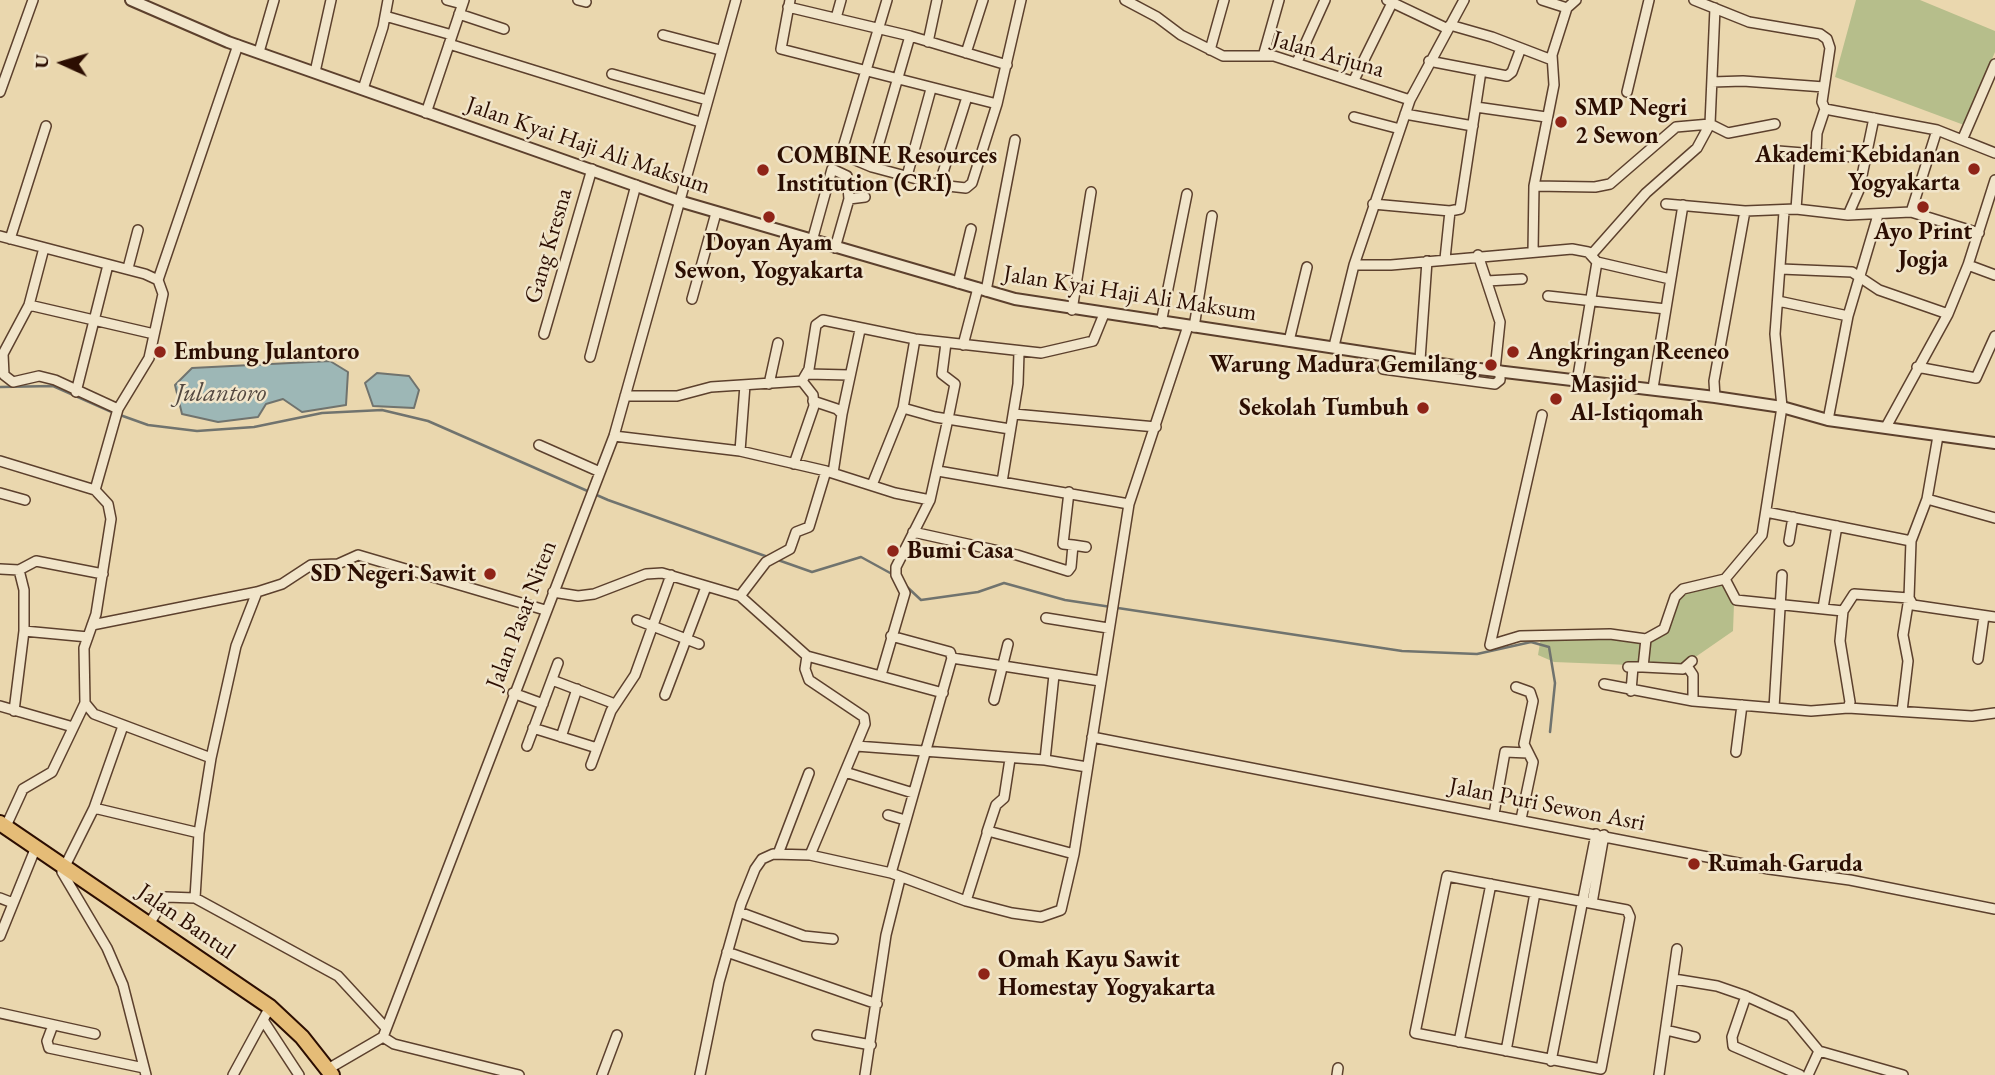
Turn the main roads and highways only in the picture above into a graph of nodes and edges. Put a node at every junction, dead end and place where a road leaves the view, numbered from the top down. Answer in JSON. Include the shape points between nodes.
{"nodes":[{"id":1,"x":3,"y":825,"type":"edge"},
{"id":2,"x":330,"y":1072,"type":"edge"}],
"edges":[{"from":1,"to":2,"type":"main road","name":"Jalan Bantul","via":[[149,924],[302,1037]]}]}
